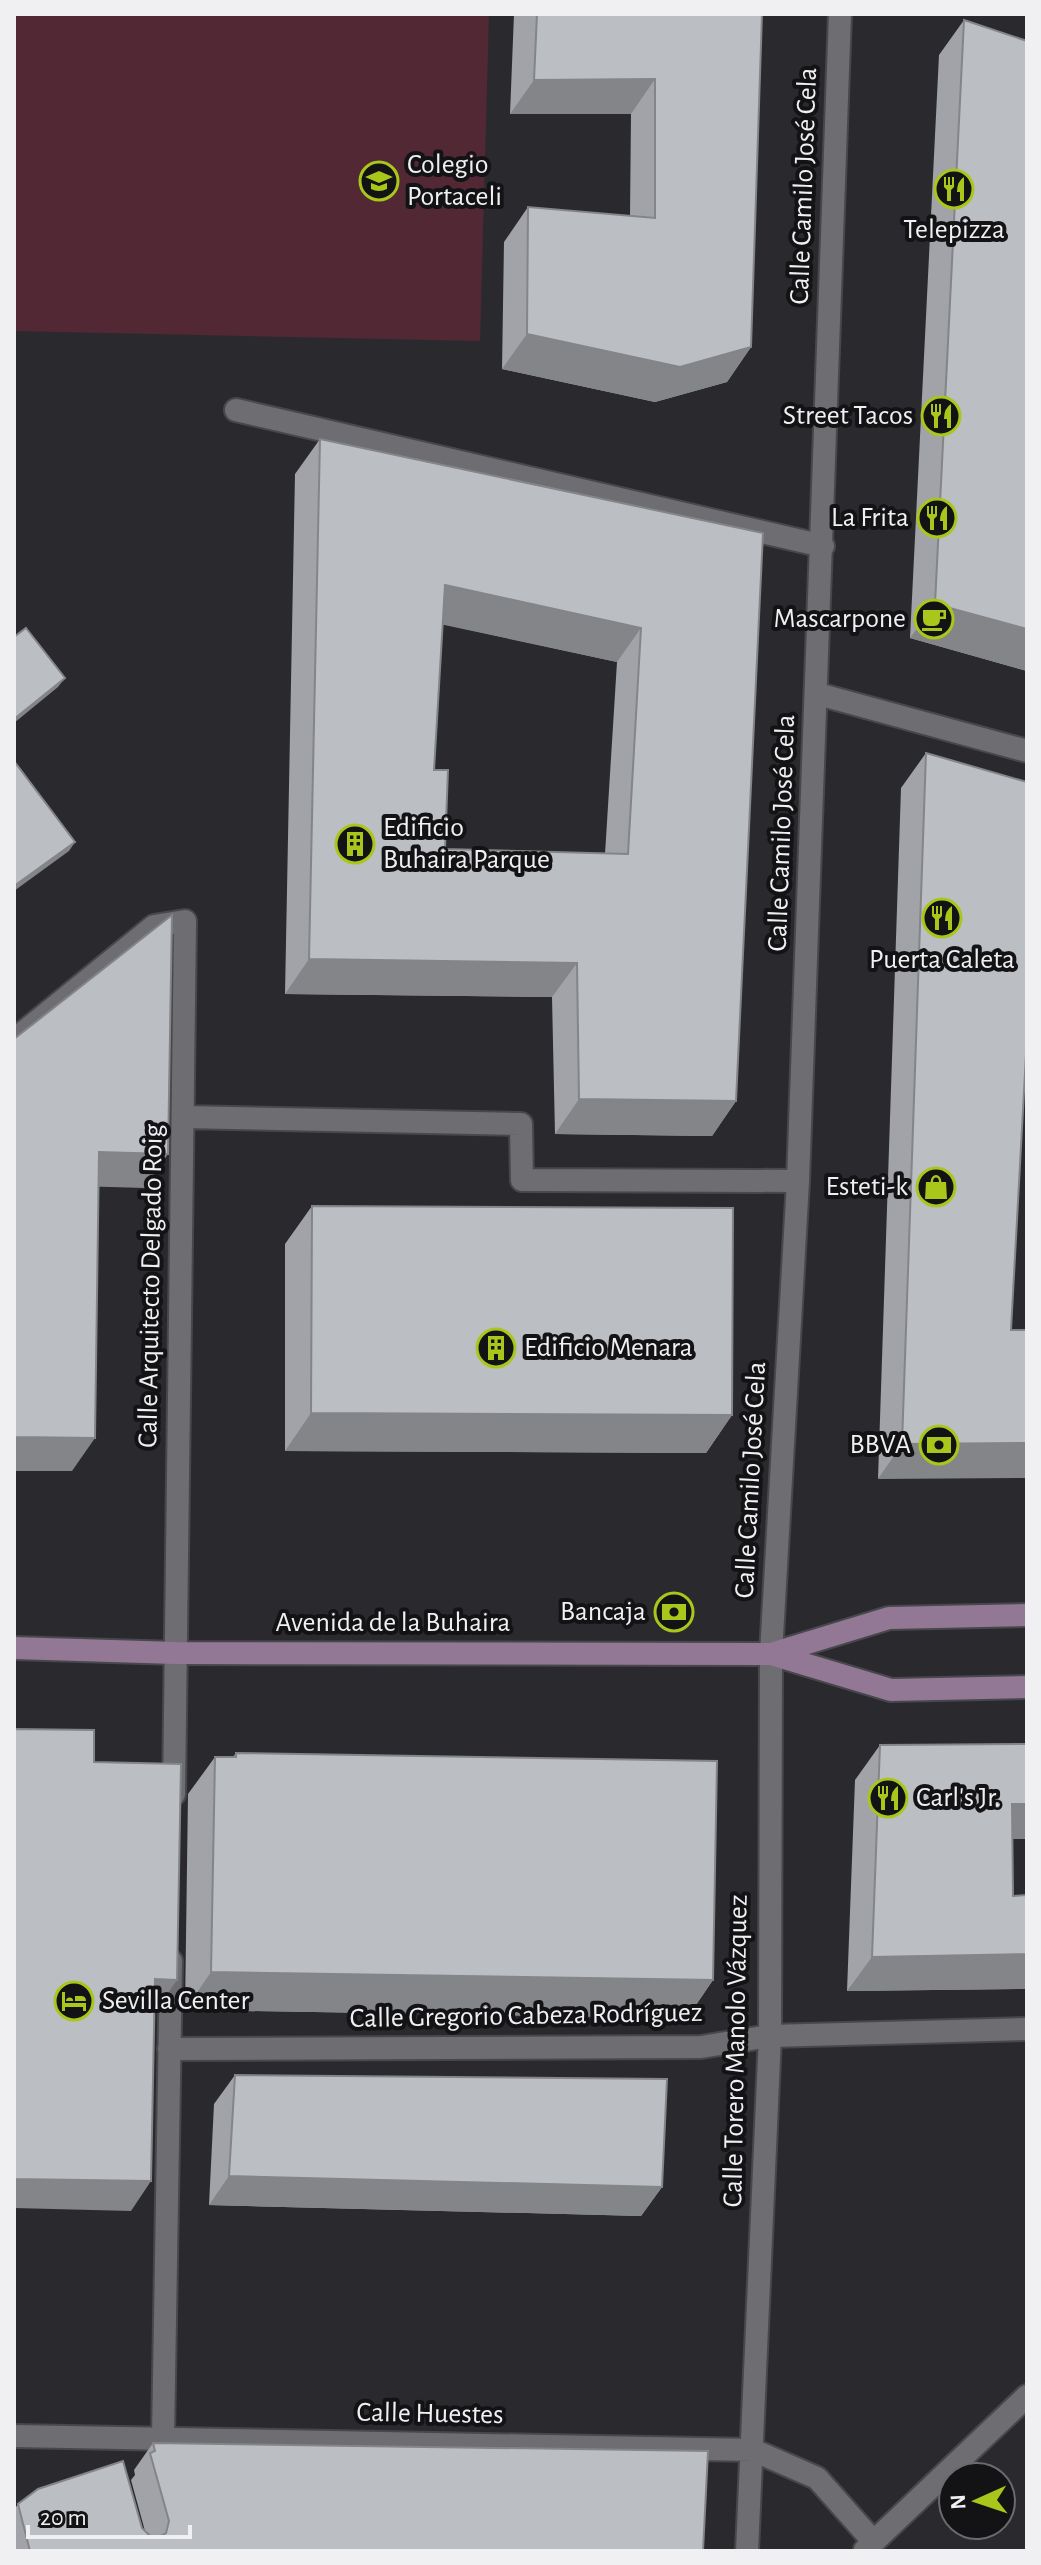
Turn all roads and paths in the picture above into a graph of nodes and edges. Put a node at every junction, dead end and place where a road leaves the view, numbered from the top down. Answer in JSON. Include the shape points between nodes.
{"nodes":[{"id":1,"x":840,"y":14,"type":"edge"},
{"id":2,"x":236,"y":410,"type":"dead end"},
{"id":3,"x":823,"y":546,"type":"junction"},
{"id":4,"x":818,"y":694,"type":"junction"},
{"id":5,"x":1027,"y":751,"type":"edge"},
{"id":6,"x":14,"y":1040,"type":"edge"},
{"id":7,"x":183,"y":1117,"type":"junction"},
{"id":8,"x":798,"y":1181,"type":"junction"},
{"id":9,"x":1027,"y":1615,"type":"edge"},
{"id":10,"x":14,"y":1648,"type":"edge"},
{"id":11,"x":176,"y":1653,"type":"junction"},
{"id":12,"x":771,"y":1654,"type":"junction"},
{"id":13,"x":1027,"y":1687,"type":"edge"},
{"id":14,"x":174,"y":1811,"type":"edge"},
{"id":15,"x":171,"y":1938,"type":"edge"},
{"id":16,"x":1027,"y":2029,"type":"edge"},
{"id":17,"x":770,"y":2036,"type":"junction"},
{"id":18,"x":169,"y":2049,"type":"junction"},
{"id":19,"x":1027,"y":2396,"type":"edge"},
{"id":20,"x":14,"y":2436,"type":"edge"},
{"id":21,"x":105,"y":2438,"type":"junction"},
{"id":22,"x":163,"y":2439,"type":"junction"},
{"id":23,"x":753,"y":2450,"type":"junction"},
{"id":24,"x":113,"y":2466,"type":"edge"},
{"id":25,"x":869,"y":2546,"type":"edge"},
{"id":26,"x":747,"y":2551,"type":"edge"}],
"edges":[{"from":1,"to":3,"type":"street","name":"Calle Camilo José Cela"},
{"from":2,"to":3,"type":"street"},
{"from":3,"to":4,"type":"street","name":"Calle Camilo José Cela"},
{"from":4,"to":5,"type":"street"},
{"from":4,"to":8,"type":"street","name":"Calle Camilo José Cela"},
{"from":6,"to":7,"type":"street","name":"Calle Arquitecto Delgado Roig","via":[[154,926],[185,921]]},
{"from":7,"to":8,"type":"street","via":[[521,1124],[522,1180]]},
{"from":7,"to":11,"type":"street","name":"Calle Arquitecto Delgado Roig"},
{"from":8,"to":12,"type":"street","name":"Calle Camilo José Cela"},
{"from":9,"to":12,"type":"main road","name":"Avenida de la Buhaira","via":[[889,1618]]},
{"from":10,"to":11,"type":"main road","name":"Avenida de la Buhaira"},
{"from":11,"to":12,"type":"main road","name":"Avenida de la Buhaira"},
{"from":11,"to":14,"type":"street","name":"Calle Arquitecto Delgado Roig"},
{"from":12,"to":13,"type":"main road","name":"Avenida de la Buhaira","via":[[891,1690]]},
{"from":12,"to":17,"type":"street","name":"Calle Torero Manolo Vázquez"},
{"from":15,"to":18,"type":"street"},
{"from":16,"to":17,"type":"street","name":"Calle Gregorio Cabeza Rodríguez"},
{"from":17,"to":18,"type":"street","name":"Calle Gregorio Cabeza Rodríguez","via":[[701,2047]]},
{"from":17,"to":23,"type":"street","name":"Calle Torero Manolo Vázquez"},
{"from":18,"to":22,"type":"street"},
{"from":19,"to":25,"type":"street"},
{"from":20,"to":21,"type":"street","name":"Calle Huestes"},
{"from":21,"to":22,"type":"street","name":"Calle Huestes"},
{"from":21,"to":24,"type":"street"},
{"from":22,"to":23,"type":"street","name":"Calle Huestes"},
{"from":23,"to":25,"type":"street","via":[[817,2478]]},
{"from":23,"to":26,"type":"street","name":"Calle Torero Manolo Vázquez"}]}
